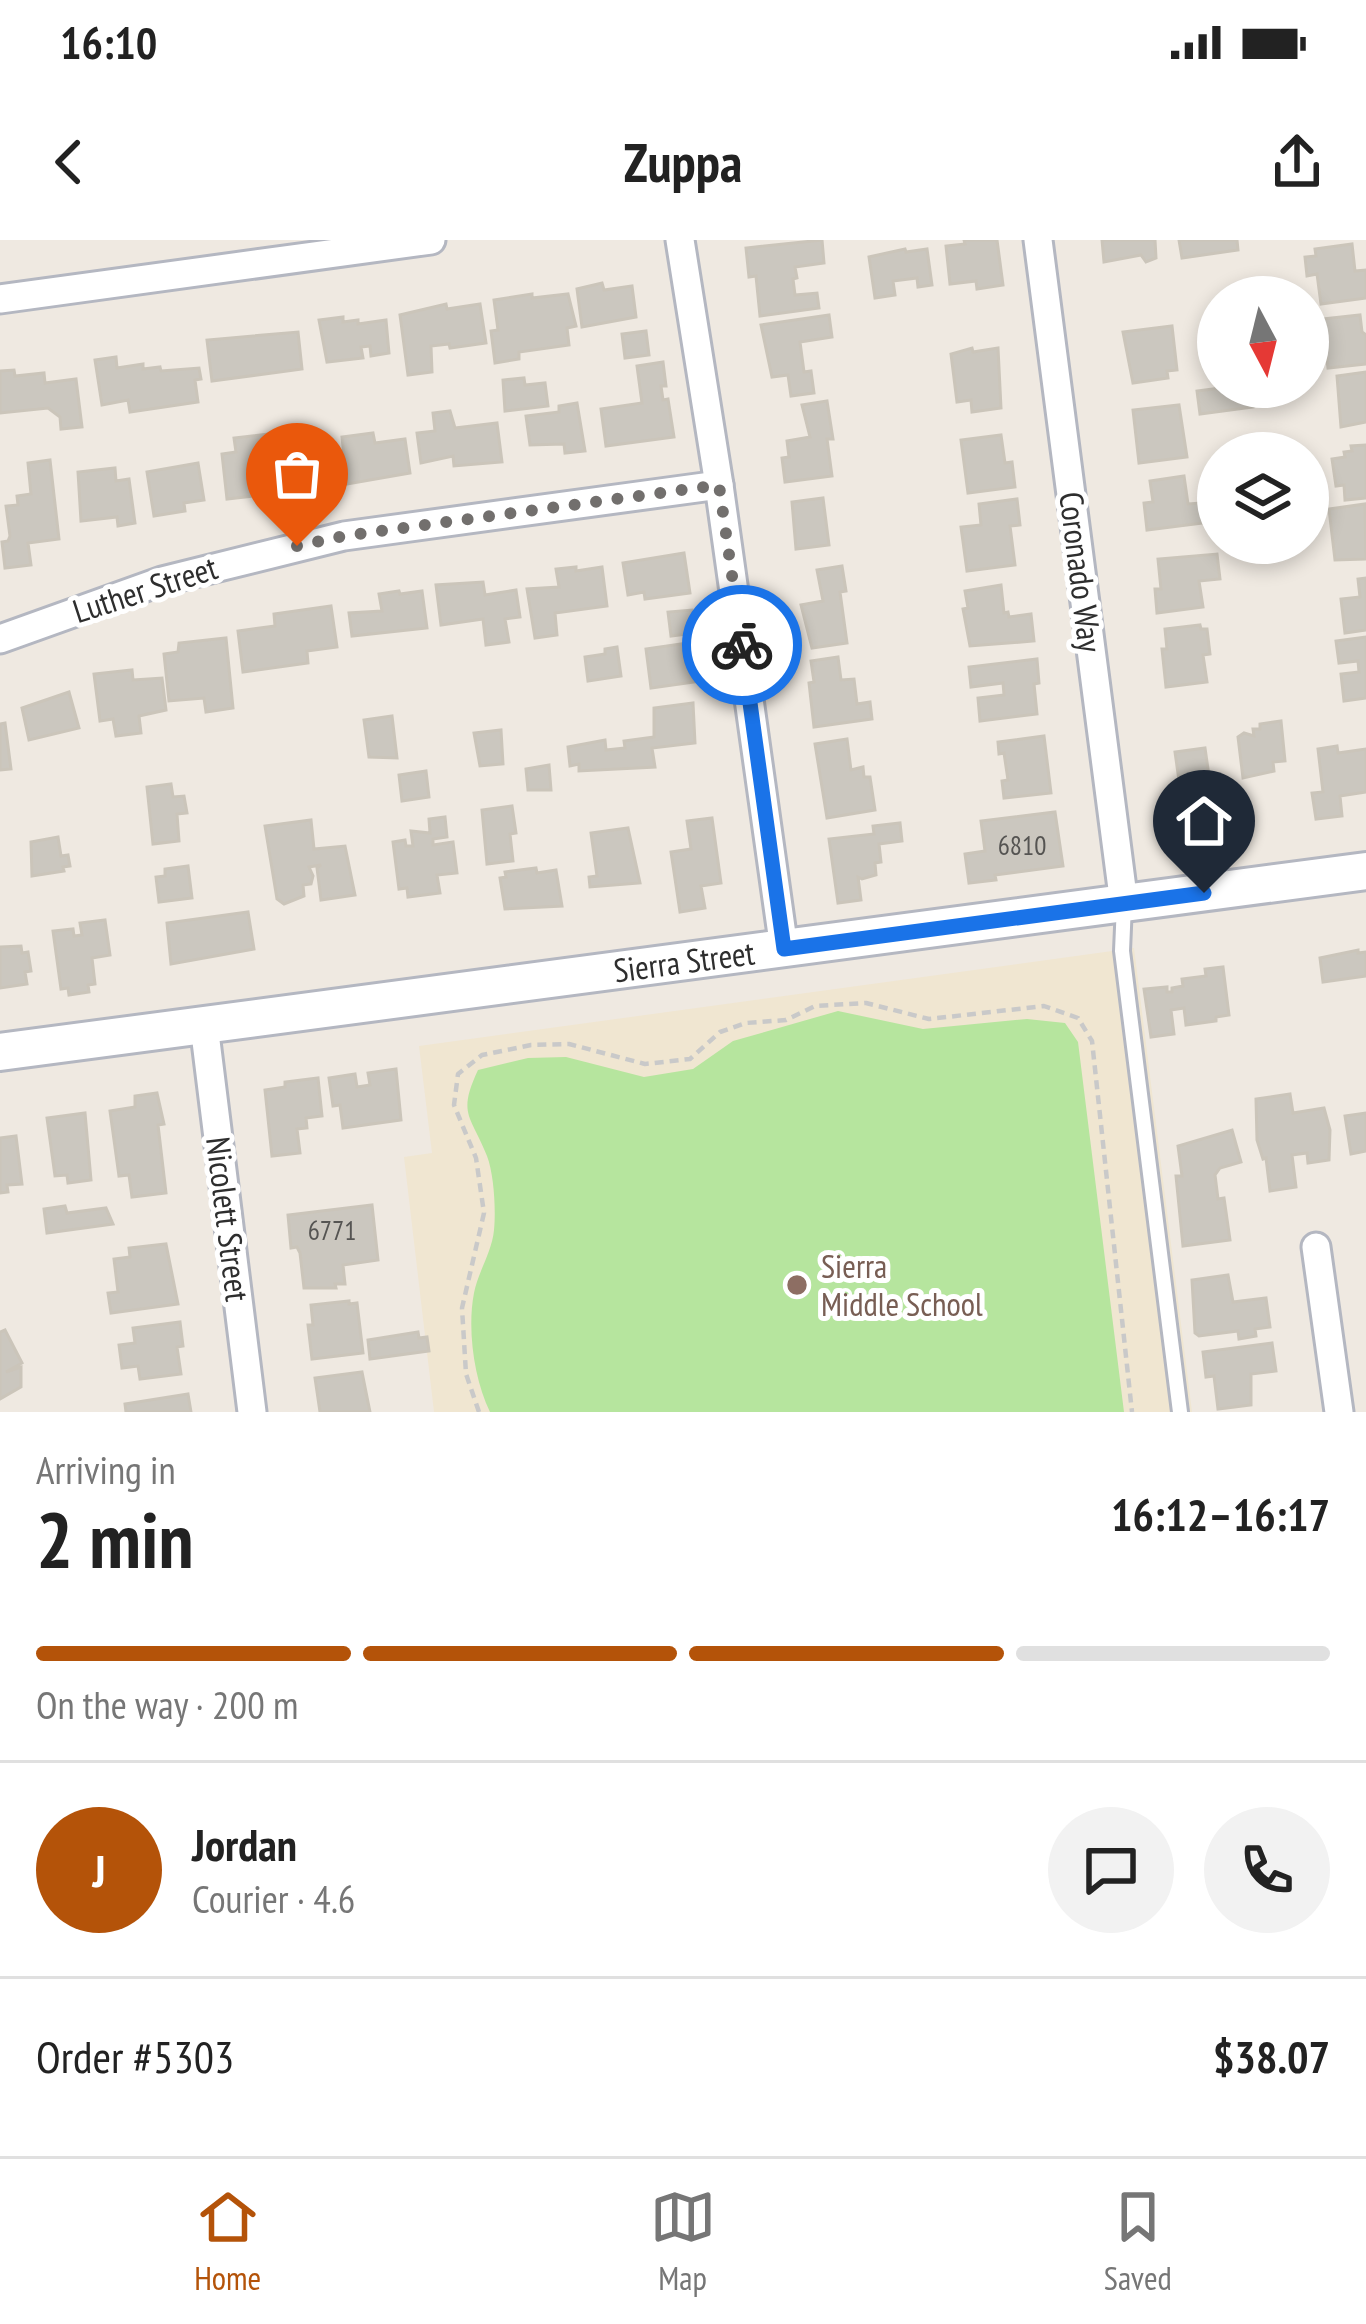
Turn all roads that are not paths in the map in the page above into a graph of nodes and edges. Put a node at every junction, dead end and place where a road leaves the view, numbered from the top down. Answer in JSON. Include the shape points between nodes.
{"nodes":[{"id":1,"x":431,"y":240,"type":"edge"},
{"id":2,"x":680,"y":240,"type":"edge"},
{"id":3,"x":1038,"y":240,"type":"edge"},
{"id":4,"x":0,"y":299,"type":"edge"},
{"id":5,"x":719,"y":485,"type":"junction"},
{"id":6,"x":0,"y":639,"type":"edge"},
{"id":7,"x":1366,"y":872,"type":"edge"},
{"id":8,"x":1124,"y":904,"type":"junction"},
{"id":9,"x":784,"y":949,"type":"junction"},
{"id":10,"x":204,"y":1025,"type":"junction"},
{"id":11,"x":0,"y":1052,"type":"edge"},
{"id":12,"x":1316,"y":1247,"type":"dead end"},
{"id":13,"x":252,"y":1412,"type":"edge"},
{"id":14,"x":1180,"y":1412,"type":"edge"},
{"id":15,"x":1339,"y":1412,"type":"edge"}],
"edges":[{"from":1,"to":4,"type":"street"},
{"from":2,"to":5,"type":"street"},
{"from":3,"to":8,"type":"street","name":"Coronado Way"},
{"from":5,"to":6,"type":"street","name":"Luther Street","via":[[344,536],[162,581]]},
{"from":5,"to":9,"type":"street"},
{"from":7,"to":8,"type":"street","name":"Sierra Street"},
{"from":8,"to":9,"type":"street","name":"Sierra Street"},
{"from":8,"to":14,"type":"lane","via":[[1122,951]]},
{"from":9,"to":10,"type":"street","name":"Sierra Street"},
{"from":10,"to":11,"type":"street","name":"Sierra Street"},
{"from":10,"to":13,"type":"street","name":"Nicolett Street"},
{"from":12,"to":15,"type":"street"}]}
